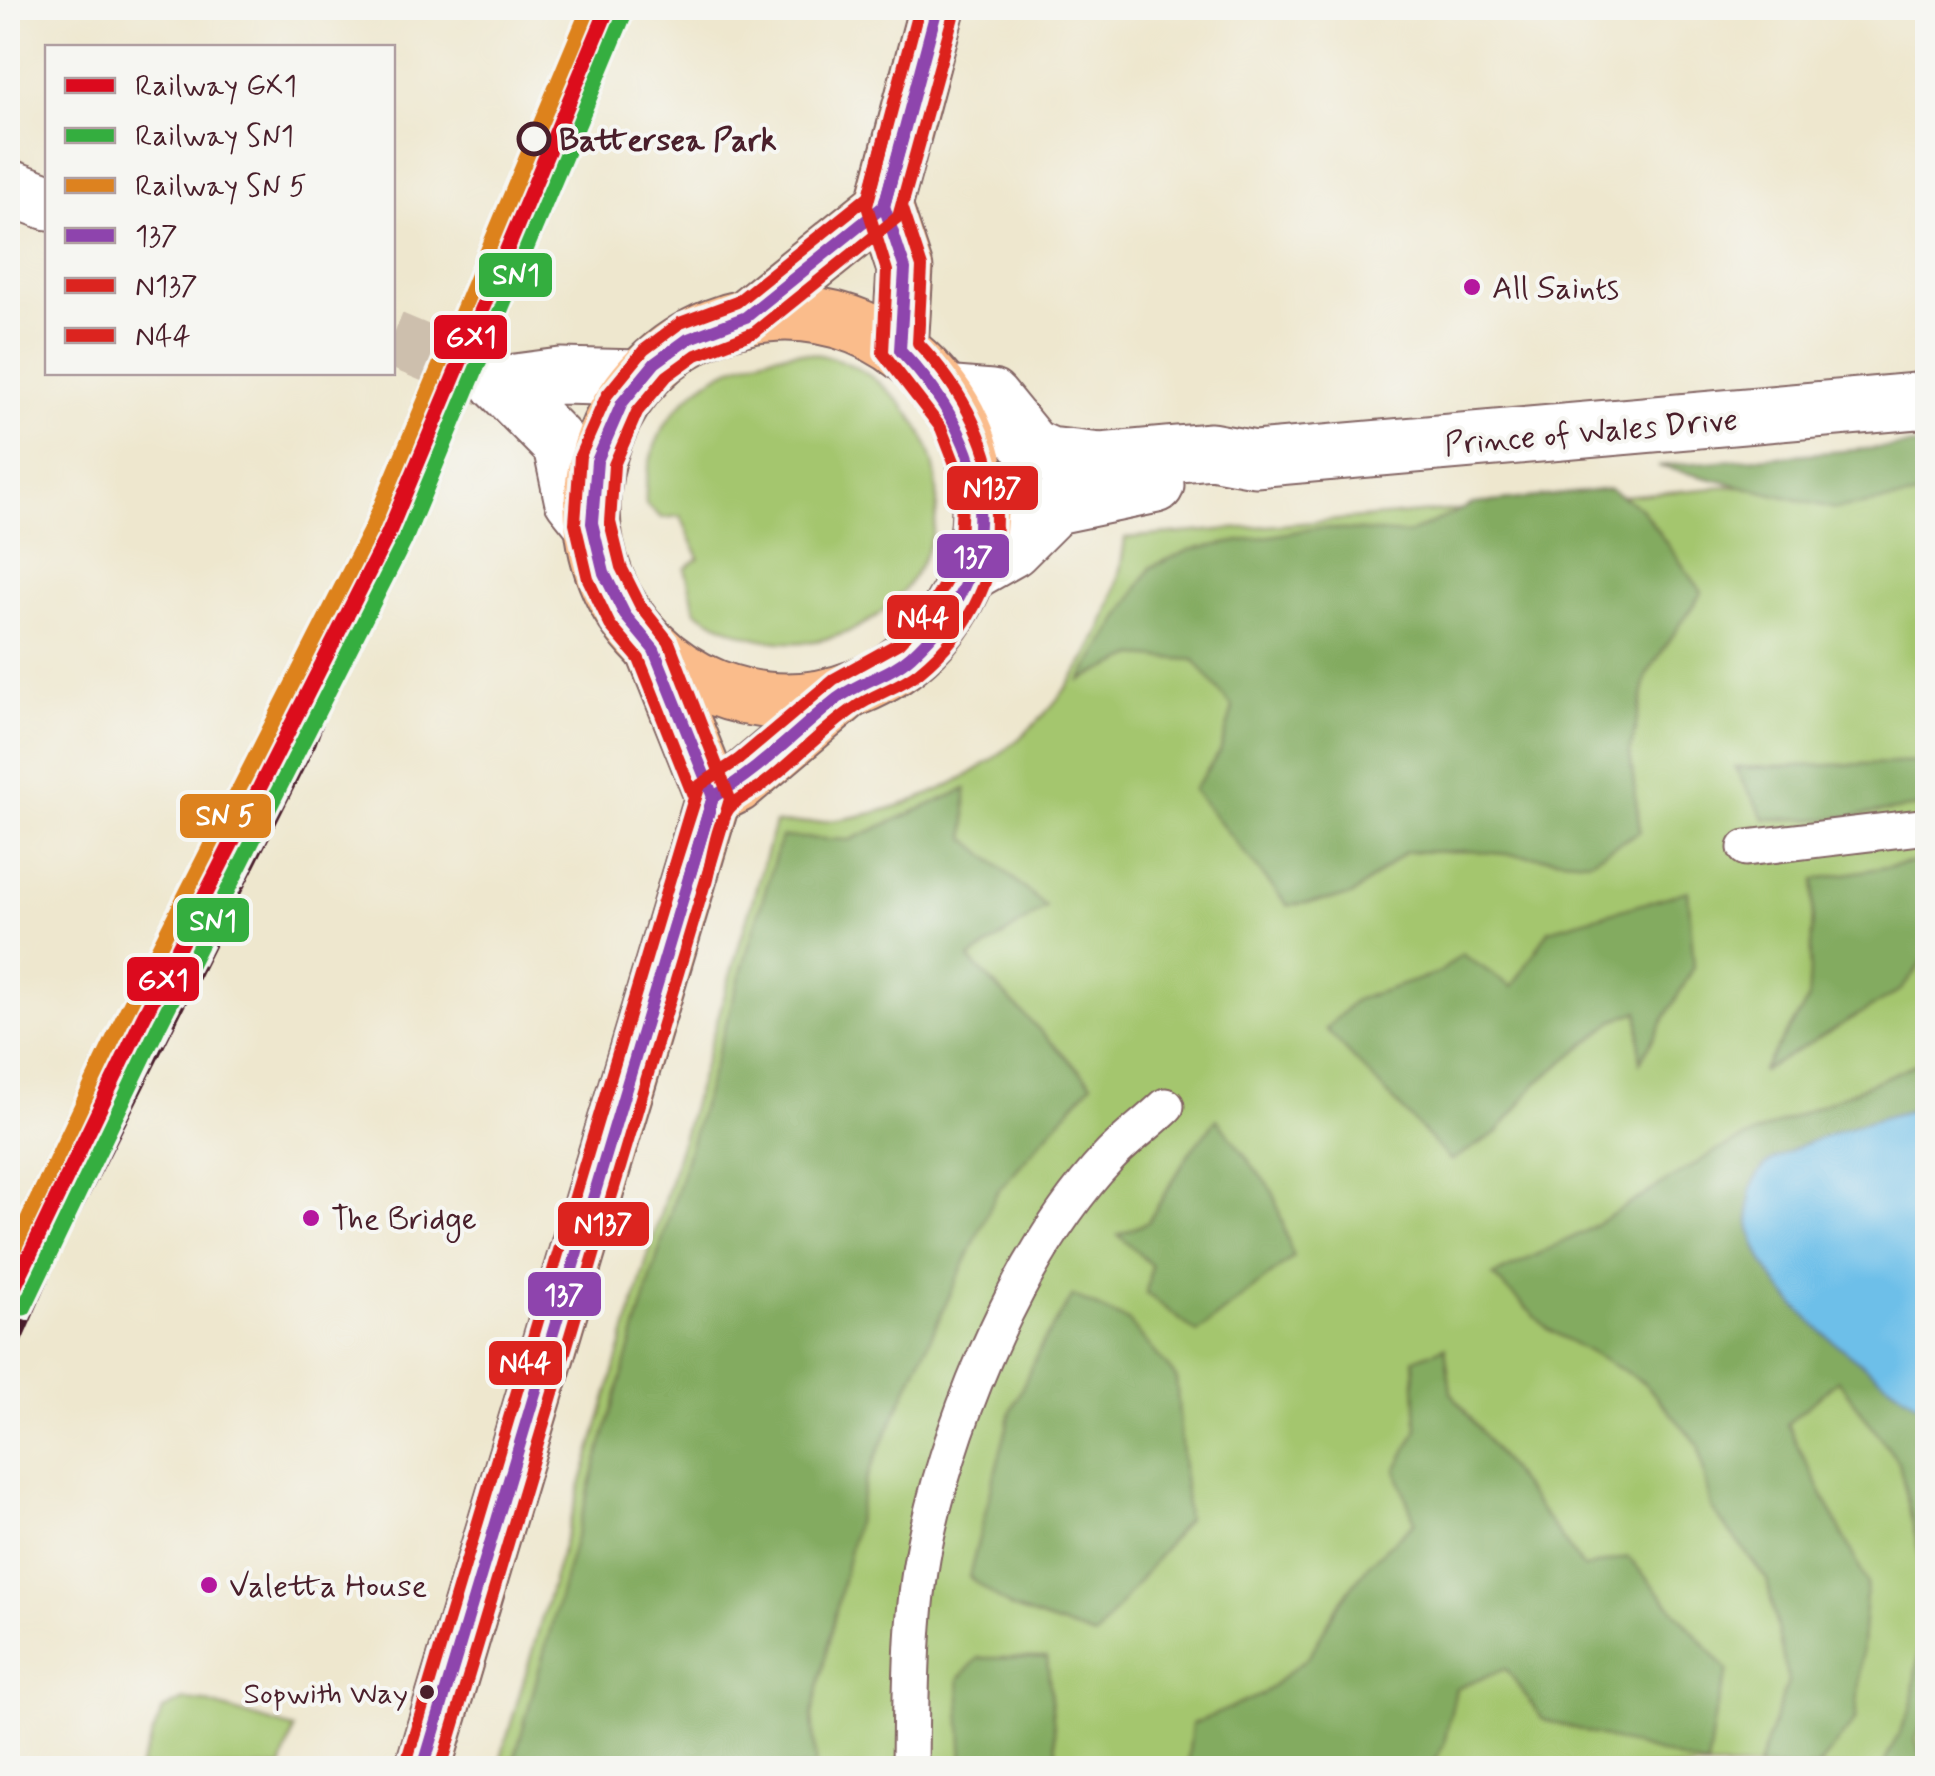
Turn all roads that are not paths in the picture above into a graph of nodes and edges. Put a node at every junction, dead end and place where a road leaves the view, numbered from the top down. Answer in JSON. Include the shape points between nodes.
{"nodes":[{"id":1,"x":937,"y":8,"type":"edge"},
{"id":2,"x":8,"y":186,"type":"edge"},
{"id":3,"x":45,"y":201,"type":"edge"},
{"id":4,"x":884,"y":206,"type":"junction"},
{"id":5,"x":746,"y":316,"type":"junction"},
{"id":6,"x":900,"y":350,"type":"junction"},
{"id":7,"x":640,"y":378,"type":"junction"},
{"id":8,"x":944,"y":394,"type":"junction"},
{"id":9,"x":1928,"y":400,"type":"edge"},
{"id":10,"x":1255,"y":459,"type":"junction"},
{"id":11,"x":592,"y":523,"type":"junction"},
{"id":12,"x":968,"y":574,"type":"junction"},
{"id":13,"x":654,"y":650,"type":"junction"},
{"id":14,"x":848,"y":691,"type":"junction"},
{"id":15,"x":713,"y":797,"type":"junction"},
{"id":16,"x":1928,"y":826,"type":"edge"},
{"id":17,"x":1746,"y":848,"type":"dead end"},
{"id":18,"x":1166,"y":1106,"type":"dead end"},
{"id":19,"x":423,"y":1768,"type":"edge"},
{"id":20,"x":910,"y":1768,"type":"edge"}],
"edges":[{"from":1,"to":4,"type":"main road"},
{"from":2,"to":3,"type":"street"},
{"from":4,"to":5,"type":"main road"},
{"from":4,"to":6,"type":"main road","via":[[905,269]]},
{"from":5,"to":6,"type":"main road","via":[[826,317]]},
{"from":5,"to":7,"type":"main road","via":[[688,339]]},
{"from":6,"to":8,"type":"main road"},
{"from":7,"to":11,"type":"main road","via":[[597,461]]},
{"from":7,"to":11,"type":"street","via":[[561,376],[500,384],[561,446],[572,498]]},
{"from":8,"to":10,"type":"street","name":"Prince of Wales Drive","via":[[991,398],[1031,447],[1049,454],[1101,460],[1211,451]]},
{"from":8,"to":12,"type":"main road","via":[[972,450],[978,481],[980,512]]},
{"from":9,"to":10,"type":"street","name":"Prince of Wales Drive"},
{"from":10,"to":12,"type":"street","name":"Prince of Wales Drive","via":[[1208,478],[1055,506],[1012,549]]},
{"from":11,"to":13,"type":"main road","via":[[613,595]]},
{"from":12,"to":14,"type":"main road","via":[[954,605],[911,656]]},
{"from":13,"to":14,"type":"main road","via":[[691,676],[752,697],[784,701]]},
{"from":13,"to":15,"type":"main road"},
{"from":14,"to":15,"type":"main road","via":[[737,785]]},
{"from":15,"to":19,"type":"main road"},
{"from":16,"to":17,"type":"street"},
{"from":18,"to":20,"type":"street","via":[[1108,1158],[1070,1210],[1021,1283],[983,1361],[927,1534],[911,1669]]}]}
